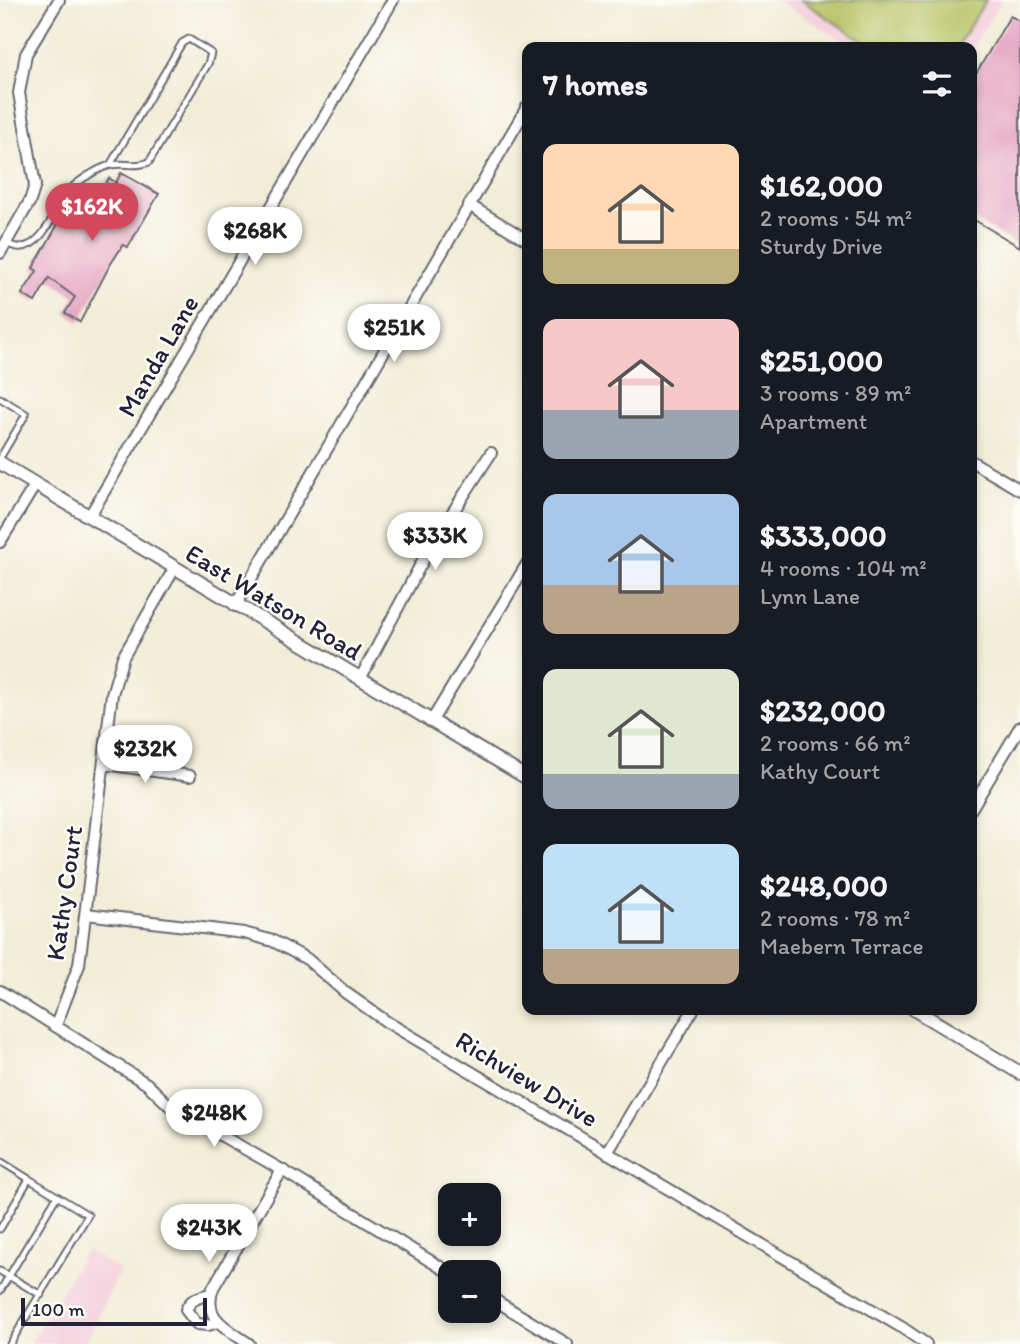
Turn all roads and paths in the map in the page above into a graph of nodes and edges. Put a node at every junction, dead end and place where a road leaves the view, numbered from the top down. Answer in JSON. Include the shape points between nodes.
{"nodes":[{"id":1,"x":59,"y":0,"type":"edge"},
{"id":2,"x":393,"y":0,"type":"edge"},
{"id":3,"x":522,"y":115,"type":"edge"},
{"id":4,"x":110,"y":165,"type":"junction"},
{"id":5,"x":469,"y":205,"type":"junction"},
{"id":6,"x":522,"y":237,"type":"edge"},
{"id":7,"x":3,"y":248,"type":"edge"},
{"id":8,"x":0,"y":398,"type":"edge"},
{"id":9,"x":491,"y":453,"type":"dead end"},
{"id":10,"x":0,"y":461,"type":"edge"},
{"id":11,"x":977,"y":465,"type":"edge"},
{"id":12,"x":35,"y":485,"type":"junction"},
{"id":13,"x":1020,"y":490,"type":"edge"},
{"id":14,"x":89,"y":517,"type":"junction"},
{"id":15,"x":0,"y":542,"type":"edge"},
{"id":16,"x":174,"y":569,"type":"junction"},
{"id":17,"x":522,"y":572,"type":"edge"},
{"id":18,"x":235,"y":606,"type":"junction"},
{"id":19,"x":360,"y":679,"type":"junction"},
{"id":20,"x":431,"y":722,"type":"junction"},
{"id":21,"x":1020,"y":727,"type":"edge"},
{"id":22,"x":105,"y":764,"type":"junction"},
{"id":23,"x":522,"y":775,"type":"edge"},
{"id":24,"x":190,"y":776,"type":"dead end"},
{"id":25,"x":977,"y":799,"type":"edge"},
{"id":26,"x":86,"y":914,"type":"junction"},
{"id":27,"x":0,"y":991,"type":"edge"},
{"id":28,"x":690,"y":1015,"type":"edge"},
{"id":29,"x":923,"y":1015,"type":"edge"},
{"id":30,"x":56,"y":1025,"type":"junction"},
{"id":31,"x":1020,"y":1073,"type":"edge"},
{"id":32,"x":607,"y":1153,"type":"junction"},
{"id":33,"x":0,"y":1161,"type":"edge"},
{"id":34,"x":282,"y":1171,"type":"junction"},
{"id":35,"x":29,"y":1179,"type":"junction"},
{"id":36,"x":57,"y":1196,"type":"junction"},
{"id":37,"x":0,"y":1229,"type":"edge"},
{"id":38,"x":438,"y":1266,"type":"edge"},
{"id":39,"x":0,"y":1271,"type":"edge"},
{"id":40,"x":9,"y":1276,"type":"junction"},
{"id":41,"x":0,"y":1292,"type":"edge"},
{"id":42,"x":211,"y":1294,"type":"junction"},
{"id":43,"x":41,"y":1295,"type":"junction"},
{"id":44,"x":501,"y":1304,"type":"edge"},
{"id":45,"x":218,"y":1322,"type":"junction"},
{"id":46,"x":10,"y":1344,"type":"edge"},
{"id":47,"x":249,"y":1344,"type":"edge"},
{"id":48,"x":567,"y":1344,"type":"edge"},
{"id":49,"x":926,"y":1344,"type":"edge"}],
"edges":[{"from":1,"to":7,"type":"street","via":[[26,54],[19,93],[35,185]]},
{"from":2,"to":14,"type":"street","name":"Manda Lane"},
{"from":3,"to":5,"type":"street"},
{"from":4,"to":4,"type":"lane","via":[[182,43],[189,39],[211,52],[149,162]]},
{"from":4,"to":7,"type":"lane","via":[[75,184],[40,239],[20,248]]},
{"from":5,"to":6,"type":"street"},
{"from":5,"to":18,"type":"street"},
{"from":8,"to":10,"type":"lane","via":[[26,414]]},
{"from":9,"to":19,"type":"street","via":[[429,549]]},
{"from":10,"to":12,"type":"street","name":"East Watson Road"},
{"from":11,"to":13,"type":"street"},
{"from":12,"to":14,"type":"street","name":"East Watson Road"},
{"from":12,"to":15,"type":"street"},
{"from":14,"to":16,"type":"street","name":"East Watson Road"},
{"from":16,"to":18,"type":"street","name":"East Watson Road"},
{"from":16,"to":22,"type":"street","name":"Kathy Court","via":[[123,657],[112,694]]},
{"from":17,"to":20,"type":"street"},
{"from":18,"to":19,"type":"street","name":"East Watson Road"},
{"from":19,"to":20,"type":"street","name":"East Watson Road"},
{"from":20,"to":23,"type":"street","name":"East Watson Road"},
{"from":21,"to":25,"type":"street"},
{"from":22,"to":24,"type":"street"},
{"from":22,"to":26,"type":"street","name":"Kathy Court"},
{"from":26,"to":30,"type":"street","name":"Kathy Court","via":[[79,965]]},
{"from":26,"to":32,"type":"street","name":"Richview Drive","via":[[244,933],[272,941],[307,959],[387,1022]]},
{"from":27,"to":30,"type":"street"},
{"from":28,"to":32,"type":"street"},
{"from":29,"to":31,"type":"street"},
{"from":30,"to":34,"type":"street","via":[[147,1084],[171,1107]]},
{"from":32,"to":49,"type":"street","name":"Richview Drive"},
{"from":33,"to":35,"type":"lane"},
{"from":34,"to":38,"type":"street"},
{"from":34,"to":42,"type":"street"},
{"from":35,"to":36,"type":"lane"},
{"from":35,"to":37,"type":"lane"},
{"from":36,"to":40,"type":"lane"},
{"from":36,"to":43,"type":"lane","via":[[88,1215]]},
{"from":39,"to":40,"type":"lane"},
{"from":40,"to":41,"type":"lane"},
{"from":40,"to":43,"type":"lane"},
{"from":42,"to":45,"type":"street","via":[[211,1311]]},
{"from":42,"to":45,"type":"street","via":[[189,1302],[186,1310],[197,1324]]},
{"from":43,"to":46,"type":"lane"},
{"from":44,"to":48,"type":"street"},
{"from":45,"to":47,"type":"street"}]}
